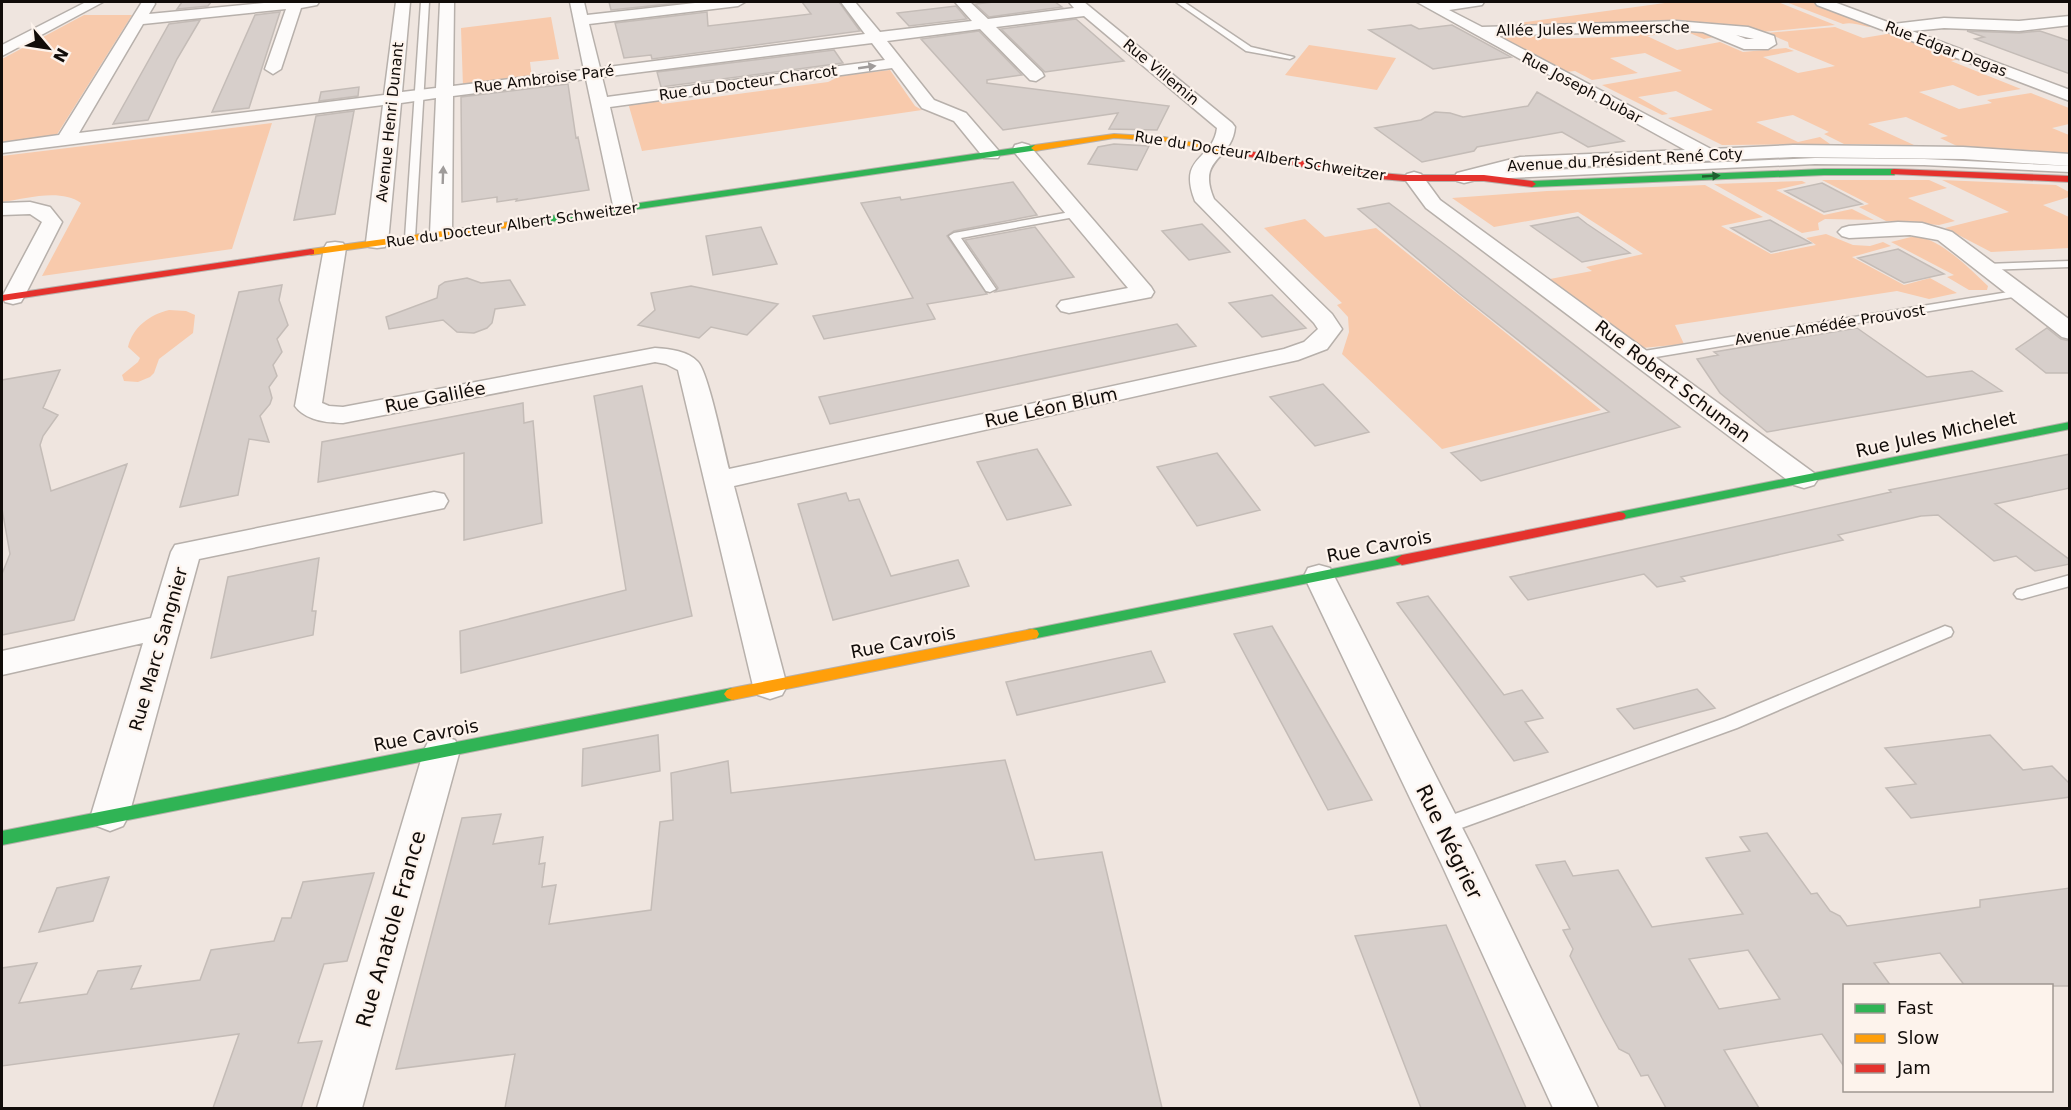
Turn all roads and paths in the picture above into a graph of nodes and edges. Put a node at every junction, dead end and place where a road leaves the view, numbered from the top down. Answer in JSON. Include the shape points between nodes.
{"nodes":[{"id":1,"x":96,"y":2,"type":"edge"},
{"id":2,"x":150,"y":2,"type":"edge"},
{"id":3,"x":312,"y":2,"type":"edge"},
{"id":4,"x":403,"y":2,"type":"edge"},
{"id":5,"x":425,"y":2,"type":"edge"},
{"id":6,"x":447,"y":2,"type":"edge"},
{"id":7,"x":577,"y":2,"type":"edge"},
{"id":8,"x":738,"y":2,"type":"edge"},
{"id":9,"x":848,"y":2,"type":"edge"},
{"id":10,"x":962,"y":2,"type":"edge"},
{"id":11,"x":1180,"y":2,"type":"edge"},
{"id":12,"x":1478,"y":2,"type":"edge"},
{"id":13,"x":1822,"y":2,"type":"edge"},
{"id":14,"x":295,"y":3,"type":"junction"},
{"id":15,"x":716,"y":3,"type":"edge"},
{"id":16,"x":274,"y":4,"type":"edge"},
{"id":17,"x":1429,"y":4,"type":"edge"},
{"id":18,"x":1082,"y":6,"type":"edge"},
{"id":19,"x":139,"y":20,"type":"junction"},
{"id":20,"x":581,"y":20,"type":"junction"},
{"id":21,"x":2070,"y":20,"type":"edge"},
{"id":22,"x":1893,"y":21,"type":"junction"},
{"id":23,"x":984,"y":24,"type":"junction"},
{"id":24,"x":1708,"y":28,"type":"dead end"},
{"id":25,"x":1478,"y":32,"type":"junction"},
{"id":26,"x":876,"y":37,"type":"junction"},
{"id":27,"x":2,"y":51,"type":"edge"},
{"id":28,"x":1290,"y":57,"type":"dead end"},
{"id":29,"x":896,"y":63,"type":"junction"},
{"id":30,"x":273,"y":69,"type":"dead end"},
{"id":31,"x":594,"y":73,"type":"junction"},
{"id":32,"x":1036,"y":76,"type":"dead end"},
{"id":33,"x":445,"y":91,"type":"junction"},
{"id":34,"x":419,"y":95,"type":"junction"},
{"id":35,"x":2070,"y":96,"type":"edge"},
{"id":36,"x":392,"y":98,"type":"junction"},
{"id":37,"x":601,"y":103,"type":"junction"},
{"id":38,"x":66,"y":140,"type":"junction"},
{"id":39,"x":2,"y":148,"type":"edge"},
{"id":40,"x":1022,"y":149,"type":"junction"},
{"id":41,"x":1215,"y":149,"type":"junction"},
{"id":42,"x":991,"y":154,"type":"junction"},
{"id":43,"x":1707,"y":154,"type":"junction"},
{"id":44,"x":2070,"y":160,"type":"edge"},
{"id":45,"x":1724,"y":164,"type":"junction"},
{"id":46,"x":2070,"y":170,"type":"edge"},
{"id":47,"x":1741,"y":175,"type":"junction"},
{"id":48,"x":1464,"y":177,"type":"junction"},
{"id":49,"x":1414,"y":178,"type":"junction"},
{"id":50,"x":2070,"y":180,"type":"edge"},
{"id":51,"x":2,"y":209,"type":"edge"},
{"id":52,"x":624,"y":210,"type":"junction"},
{"id":53,"x":1076,"y":214,"type":"junction"},
{"id":54,"x":1849,"y":232,"type":"dead end"},
{"id":55,"x":441,"y":234,"type":"junction"},
{"id":56,"x":410,"y":238,"type":"junction"},
{"id":57,"x":377,"y":242,"type":"junction"},
{"id":58,"x":335,"y":248,"type":"junction"},
{"id":59,"x":2070,"y":264,"type":"edge"},
{"id":60,"x":1986,"y":267,"type":"junction"},
{"id":61,"x":990,"y":289,"type":"dead end"},
{"id":62,"x":1301,"y":294,"type":"joint"},
{"id":63,"x":2021,"y":294,"type":"junction"},
{"id":64,"x":7,"y":298,"type":"edge"},
{"id":65,"x":1069,"y":306,"type":"dead end"},
{"id":66,"x":2070,"y":332,"type":"edge"},
{"id":67,"x":1638,"y":356,"type":"junction"},
{"id":68,"x":2070,"y":424,"type":"edge"},
{"id":69,"x":1807,"y":478,"type":"junction"},
{"id":70,"x":719,"y":480,"type":"junction"},
{"id":71,"x":434,"y":501,"type":"dead end"},
{"id":72,"x":1319,"y":576,"type":"junction"},
{"id":73,"x":2070,"y":580,"type":"edge"},
{"id":74,"x":2022,"y":594,"type":"dead end"},
{"id":75,"x":164,"y":627,"type":"junction"},
{"id":76,"x":1945,"y":632,"type":"dead end"},
{"id":77,"x":2,"y":663,"type":"edge"},
{"id":78,"x":770,"y":686,"type":"junction"},
{"id":79,"x":442,"y":750,"type":"junction"},
{"id":80,"x":110,"y":815,"type":"junction"},
{"id":81,"x":1442,"y":827,"type":"junction"},
{"id":82,"x":2,"y":838,"type":"edge"},
{"id":83,"x":339,"y":1108,"type":"edge"},
{"id":84,"x":1576,"y":1108,"type":"edge"}],
"edges":[{"from":1,"to":27,"type":"street"},
{"from":2,"to":19,"type":"street"},
{"from":3,"to":14,"type":"street"},
{"from":4,"to":36,"type":"street","name":"Avenue Henri Dunant"},
{"from":5,"to":34,"type":"lane","name":"Avenue Henri Dunant"},
{"from":6,"to":33,"type":"street"},
{"from":7,"to":20,"type":"street"},
{"from":8,"to":15,"type":"street"},
{"from":9,"to":26,"type":"street"},
{"from":10,"to":23,"type":"street"},
{"from":11,"to":28,"type":"lane","via":[[1249,49]]},
{"from":12,"to":17,"type":"street"},
{"from":13,"to":22,"type":"street","name":"Rue Edgar Degas"},
{"from":14,"to":16,"type":"street"},
{"from":14,"to":30,"type":"street"},
{"from":15,"to":20,"type":"street"},
{"from":16,"to":19,"type":"street"},
{"from":17,"to":25,"type":"street","name":"Rue Joseph Dubar"},
{"from":18,"to":23,"type":"street","name":"Rue Ambroise Paré"},
{"from":18,"to":41,"type":"street","name":"Rue Villemin","via":[[1224,124],[1226,133]]},
{"from":19,"to":38,"type":"street"},
{"from":20,"to":31,"type":"street"},
{"from":21,"to":22,"type":"street","via":[[2019,26]]},
{"from":22,"to":35,"type":"street","name":"Rue Edgar Degas"},
{"from":23,"to":26,"type":"street","name":"Rue Ambroise Paré"},
{"from":23,"to":32,"type":"street"},
{"from":24,"to":25,"type":"street","name":"Allée Jules Wemmeersche"},
{"from":25,"to":43,"type":"street","name":"Rue Joseph Dubar"},
{"from":26,"to":29,"type":"street"},
{"from":26,"to":31,"type":"street","name":"Rue Ambroise Paré"},
{"from":37,"to":29,"type":"street","name":"Rue du Docteur Charcot","one_way":true},
{"from":29,"to":42,"type":"street","via":[[928,104],[960,117]]},
{"from":31,"to":33,"type":"street","name":"Rue Ambroise Paré"},
{"from":31,"to":37,"type":"street"},
{"from":33,"to":34,"type":"street","name":"Rue Ambroise Paré"},
{"from":55,"to":33,"type":"street","one_way":true},
{"from":34,"to":36,"type":"street","name":"Rue Ambroise Paré"},
{"from":34,"to":56,"type":"lane","name":"Avenue Henri Dunant"},
{"from":36,"to":38,"type":"street","name":"Rue Ambroise Paré"},
{"from":36,"to":57,"type":"street","name":"Avenue Henri Dunant"},
{"from":37,"to":52,"type":"street"},
{"from":38,"to":39,"type":"street","name":"Rue Ambroise Paré"},
{"from":40,"to":41,"type":"street","name":"Rue du Docteur Albert Schweitzer","via":[[1129,135]]},
{"from":40,"to":42,"type":"street","name":"Rue du Docteur Albert Schweitzer"},
{"from":40,"to":53,"type":"street"},
{"from":41,"to":49,"type":"street","name":"Rue du Docteur Albert Schweitzer","via":[[1357,174]]},
{"from":41,"to":62,"type":"street","name":"Rue Villemin","via":[[1199,172],[1205,201]]},
{"from":42,"to":52,"type":"street","name":"Rue du Docteur Albert Schweitzer"},
{"from":43,"to":44,"type":"street","name":"Avenue du Président René Coty","via":[[1904,151]]},
{"from":43,"to":45,"type":"street","name":"Rue Joseph Dubar"},
{"from":43,"to":48,"type":"street","name":"Avenue du Président René Coty","via":[[1520,163]]},
{"from":45,"to":46,"type":"lane","via":[[1905,161]]},
{"from":45,"to":47,"type":"street","name":"Rue Joseph Dubar"},
{"from":45,"to":48,"type":"lane"},
{"from":48,"to":47,"type":"street","name":"Avenue du Président René Coty","one_way":true,"via":[[1542,184]]},
{"from":47,"to":50,"type":"street","name":"Avenue du Président René Coty","via":[[1893,171]]},
{"from":48,"to":49,"type":"street","name":"Rue du Docteur Albert Schweitzer"},
{"from":49,"to":67,"type":"street","name":"Rue Robert Schuman","via":[[1433,204]]},
{"from":51,"to":64,"type":"street","via":[[42,210],[52,222]]},
{"from":52,"to":55,"type":"street","name":"Rue du Docteur Albert Schweitzer"},
{"from":53,"to":61,"type":"lane","via":[[954,236]]},
{"from":53,"to":65,"type":"street","via":[[1143,292]]},
{"from":54,"to":60,"type":"street","via":[[1930,231],[1951,240]]},
{"from":55,"to":56,"type":"street","name":"Rue du Docteur Albert Schweitzer"},
{"from":56,"to":57,"type":"street","name":"Rue du Docteur Albert Schweitzer"},
{"from":57,"to":58,"type":"street","name":"Rue du Docteur Albert Schweitzer"},
{"from":58,"to":64,"type":"street","name":"Rue du Docteur Albert Schweitzer"},
{"from":58,"to":70,"type":"street","name":"Rue Galilée","via":[[308,406],[316,411],[343,415],[655,355],[670,356],[690,368]]},
{"from":59,"to":60,"type":"lane"},
{"from":60,"to":63,"type":"street"},
{"from":62,"to":70,"type":"street","name":"Rue Léon Blum","via":[[1330,329],[1325,340],[1311,349]]},
{"from":63,"to":66,"type":"street"},
{"from":63,"to":67,"type":"lane","name":"Avenue Amédée Prouvost"},
{"from":67,"to":69,"type":"street","name":"Rue Robert Schuman"},
{"from":68,"to":69,"type":"street","name":"Rue Jules Michelet"},
{"from":69,"to":72,"type":"street","name":"Rue Cavrois"},
{"from":70,"to":78,"type":"street"},
{"from":71,"to":75,"type":"street","name":"Rue Marc Sangnier","via":[[186,552]]},
{"from":72,"to":78,"type":"street","name":"Rue Cavrois"},
{"from":72,"to":81,"type":"street","name":"Rue Négrier"},
{"from":73,"to":74,"type":"lane"},
{"from":75,"to":77,"type":"street"},
{"from":75,"to":80,"type":"street","name":"Rue Marc Sangnier"},
{"from":76,"to":81,"type":"lane","via":[[1731,723]]},
{"from":78,"to":79,"type":"street","name":"Rue Cavrois"},
{"from":79,"to":80,"type":"street","name":"Rue Cavrois"},
{"from":79,"to":83,"type":"street","name":"Rue Anatole France"},
{"from":80,"to":82,"type":"street","name":"Rue Cavrois"},
{"from":81,"to":84,"type":"street","name":"Rue Négrier"}]}
